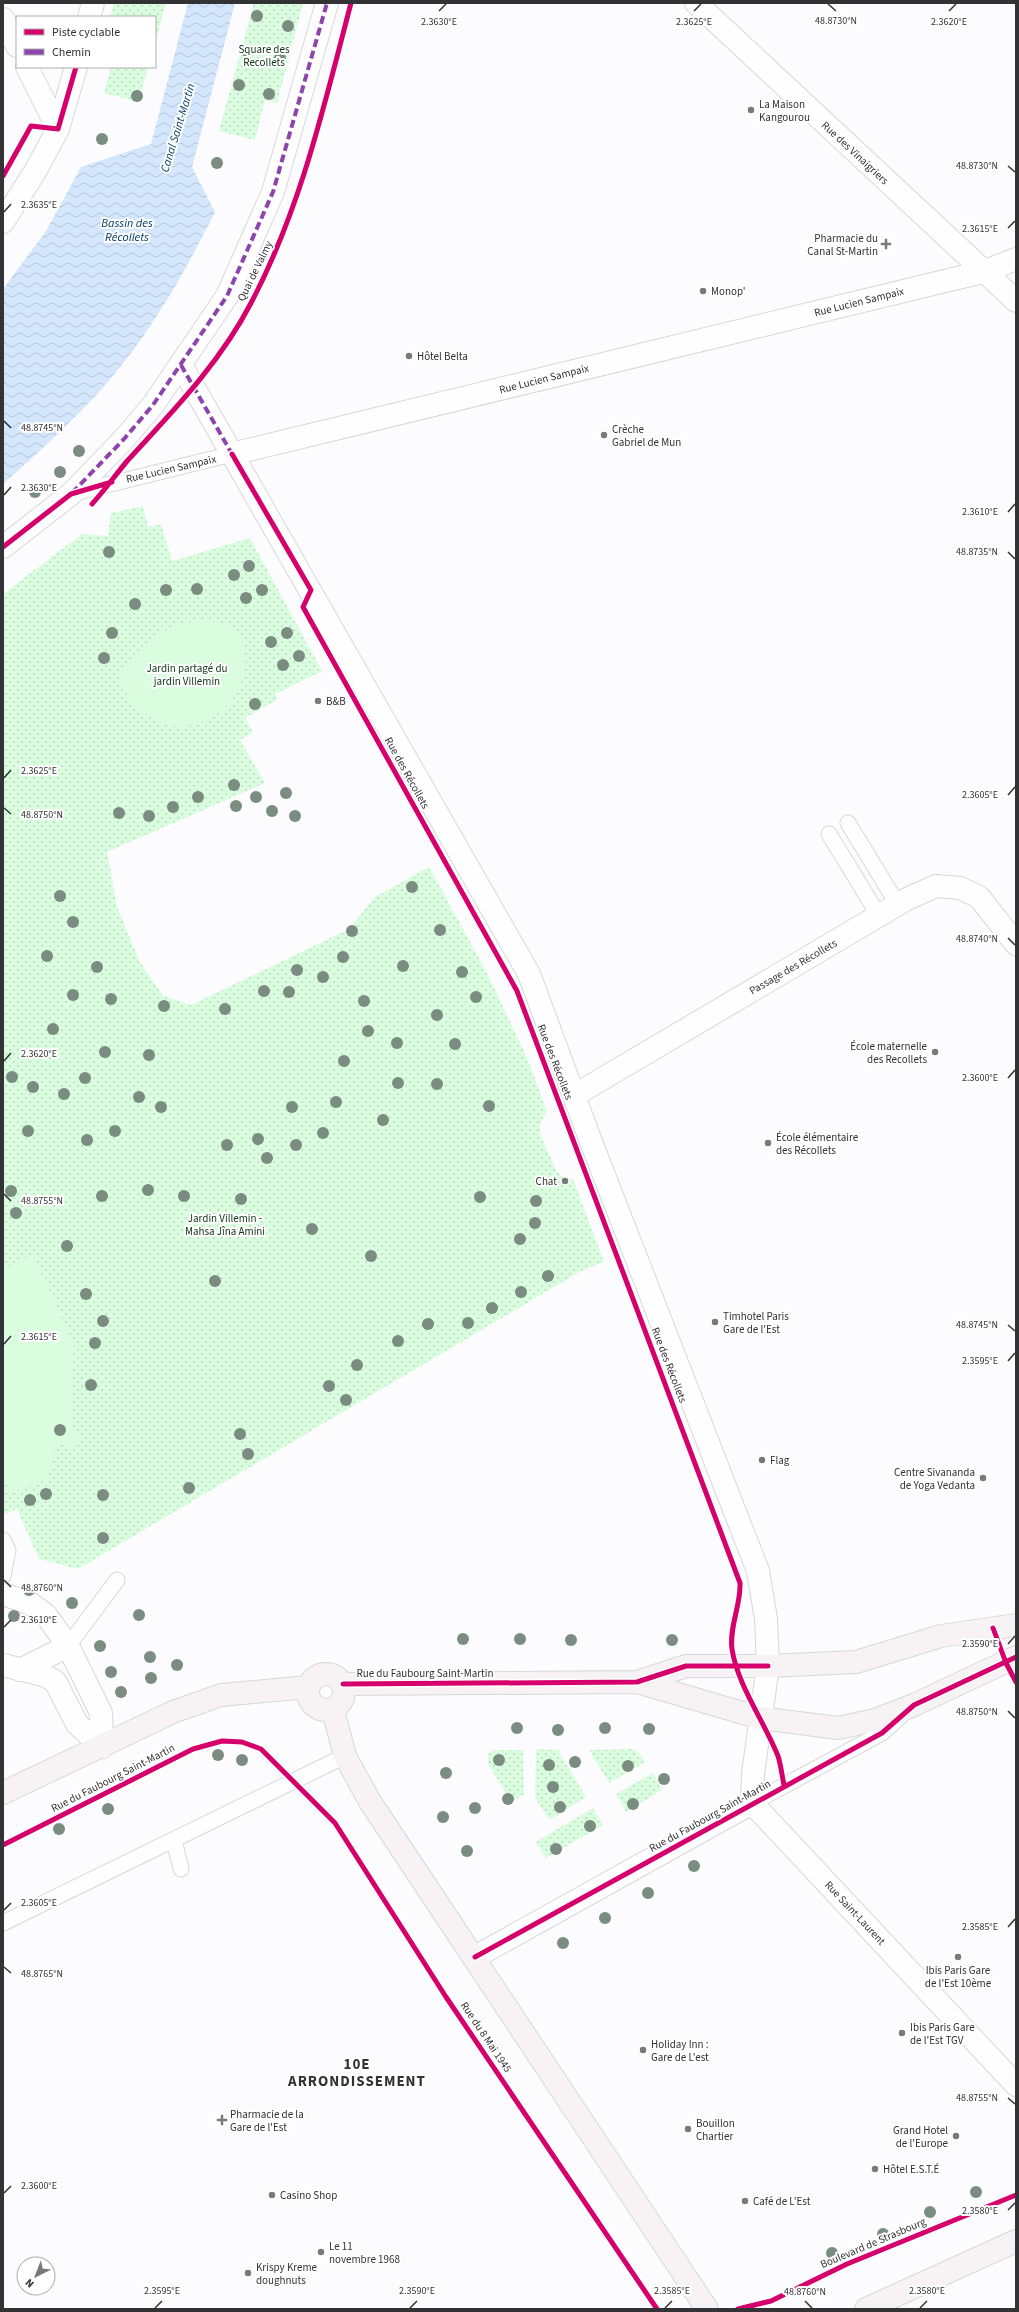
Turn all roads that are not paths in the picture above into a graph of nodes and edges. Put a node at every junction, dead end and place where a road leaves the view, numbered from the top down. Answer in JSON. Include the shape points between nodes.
{"nodes":[{"id":1,"x":93,"y":3,"type":"edge"},
{"id":2,"x":327,"y":3,"type":"edge"},
{"id":3,"x":696,"y":3,"type":"edge"},
{"id":4,"x":89,"y":16,"type":"edge"},
{"id":5,"x":4,"y":21,"type":"edge"},
{"id":6,"x":16,"y":44,"type":"edge"},
{"id":7,"x":28,"y":68,"type":"edge"},
{"id":8,"x":76,"y":68,"type":"edge"},
{"id":9,"x":58,"y":129,"type":"junction"},
{"id":10,"x":3,"y":222,"type":"edge"},
{"id":11,"x":1016,"y":259,"type":"edge"},
{"id":12,"x":983,"y":272,"type":"junction"},
{"id":13,"x":1016,"y":301,"type":"edge"},
{"id":14,"x":181,"y":365,"type":"junction"},
{"id":15,"x":232,"y":454,"type":"junction"},
{"id":16,"x":71,"y":494,"type":"junction"},
{"id":17,"x":3,"y":547,"type":"edge"},
{"id":18,"x":848,"y":823,"type":"dead end"},
{"id":19,"x":829,"y":834,"type":"dead end"},
{"id":20,"x":898,"y":905,"type":"junction"},
{"id":21,"x":879,"y":916,"type":"junction"},
{"id":22,"x":1016,"y":944,"type":"edge"},
{"id":23,"x":575,"y":1095,"type":"junction"},
{"id":24,"x":3,"y":1540,"type":"edge"},
{"id":25,"x":3,"y":1576,"type":"edge"},
{"id":26,"x":117,"y":1580,"type":"dead end"},
{"id":27,"x":3,"y":1594,"type":"edge"},
{"id":28,"x":1016,"y":1625,"type":"edge"},
{"id":29,"x":68,"y":1646,"type":"junction"},
{"id":30,"x":1016,"y":1657,"type":"edge"},
{"id":31,"x":768,"y":1666,"type":"junction"},
{"id":32,"x":12,"y":1668,"type":"edge"},
{"id":33,"x":637,"y":1682,"type":"junction"},
{"id":34,"x":343,"y":1684,"type":"junction"},
{"id":35,"x":308,"y":1687,"type":"junction"},
{"id":36,"x":914,"y":1705,"type":"junction"},
{"id":37,"x":333,"y":1710,"type":"junction"},
{"id":38,"x":760,"y":1718,"type":"junction"},
{"id":39,"x":102,"y":1747,"type":"junction"},
{"id":40,"x":345,"y":1756,"type":"junction"},
{"id":41,"x":3,"y":1793,"type":"edge"},
{"id":42,"x":752,"y":1803,"type":"junction"},
{"id":43,"x":174,"y":1840,"type":"junction"},
{"id":44,"x":181,"y":1869,"type":"dead end"},
{"id":45,"x":3,"y":1923,"type":"edge"},
{"id":46,"x":475,"y":1957,"type":"junction"},
{"id":47,"x":1016,"y":2085,"type":"edge"},
{"id":48,"x":1016,"y":2241,"type":"edge"},
{"id":49,"x":707,"y":2309,"type":"edge"},
{"id":50,"x":866,"y":2309,"type":"edge"}],
"edges":[{"from":1,"to":4,"type":"street"},
{"from":2,"to":14,"type":"street","name":"Quai de Valmy","via":[[273,192],[228,296]]},
{"from":3,"to":12,"type":"street","name":"Rue des Vinaigriers"},
{"from":5,"to":6,"type":"street"},
{"from":7,"to":9,"type":"street"},
{"from":8,"to":9,"type":"street"},
{"from":9,"to":10,"type":"street"},
{"from":11,"to":12,"type":"street","name":"Rue Lucien Sampaix"},
{"from":12,"to":13,"type":"street","name":"Rue des Vinaigriers"},
{"from":12,"to":15,"type":"street","name":"Rue Lucien Sampaix"},
{"from":14,"to":15,"type":"street","name":"Rue des Récollets"},
{"from":14,"to":16,"type":"street","name":"Quai de Valmy","via":[[124,439]]},
{"from":15,"to":16,"type":"lane","name":"Rue Lucien Sampaix"},
{"from":15,"to":23,"type":"street","name":"Rue des Récollets","via":[[529,974]]},
{"from":16,"to":17,"type":"street","name":"Quai de Valmy"},
{"from":18,"to":20,"type":"lane"},
{"from":19,"to":21,"type":"lane"},
{"from":20,"to":21,"type":"street","name":"Passage des Récollets"},
{"from":20,"to":22,"type":"street","name":"Passage des Récollets","via":[[936,886],[960,888],[979,897]]},
{"from":21,"to":23,"type":"street","name":"Passage des Récollets"},
{"from":23,"to":31,"type":"street","name":"Rue des Récollets","via":[[758,1571],[766,1619]]},
{"from":24,"to":25,"type":"lane","via":[[8,1550]]},
{"from":26,"to":29,"type":"lane"},
{"from":27,"to":29,"type":"street","via":[[30,1604],[46,1616]]},
{"from":28,"to":31,"type":"main road","name":"Rue du Faubourg Saint-Martin","via":[[941,1636],[856,1662]]},
{"from":29,"to":32,"type":"street"},
{"from":29,"to":39,"type":"street","via":[[101,1713]]},
{"from":30,"to":36,"type":"main road","name":"Rue du Faubourg Saint-Martin"},
{"from":31,"to":33,"type":"main road","name":"Rue du Faubourg Saint-Martin","via":[[686,1666]]},
{"from":31,"to":38,"type":"street"},
{"from":32,"to":39,"type":"street","via":[[55,1681],[77,1724]]},
{"from":33,"to":34,"type":"main road","name":"Rue du Faubourg Saint-Martin"},
{"from":33,"to":38,"type":"main road","name":"Rue du Faubourg Saint-Martin"},
{"from":34,"to":35,"type":"main road","via":[[337,1677],[329,1674],[320,1675],[312,1680]]},
{"from":34,"to":37,"type":"main road","via":[[344,1699]]},
{"from":35,"to":37,"type":"main road","via":[[311,1703],[321,1710]]},
{"from":35,"to":39,"type":"main road","via":[[221,1695],[173,1712]]},
{"from":36,"to":38,"type":"main road","name":"Rue du Faubourg Saint-Martin","via":[[875,1720],[838,1728]]},
{"from":36,"to":42,"type":"lane","name":"Rue du Faubourg Saint-Martin","via":[[882,1733]]},
{"from":37,"to":40,"type":"main road"},
{"from":38,"to":42,"type":"street"},
{"from":39,"to":41,"type":"main road"},
{"from":40,"to":43,"type":"lane"},
{"from":40,"to":46,"type":"main road","via":[[369,1800]]},
{"from":42,"to":46,"type":"street","name":"Rue du Faubourg Saint-Martin"},
{"from":42,"to":47,"type":"street","name":"Rue Saint-Laurent"},
{"from":43,"to":44,"type":"lane"},
{"from":43,"to":45,"type":"lane"},
{"from":46,"to":49,"type":"main road"},
{"from":48,"to":50,"type":"main road"}]}
